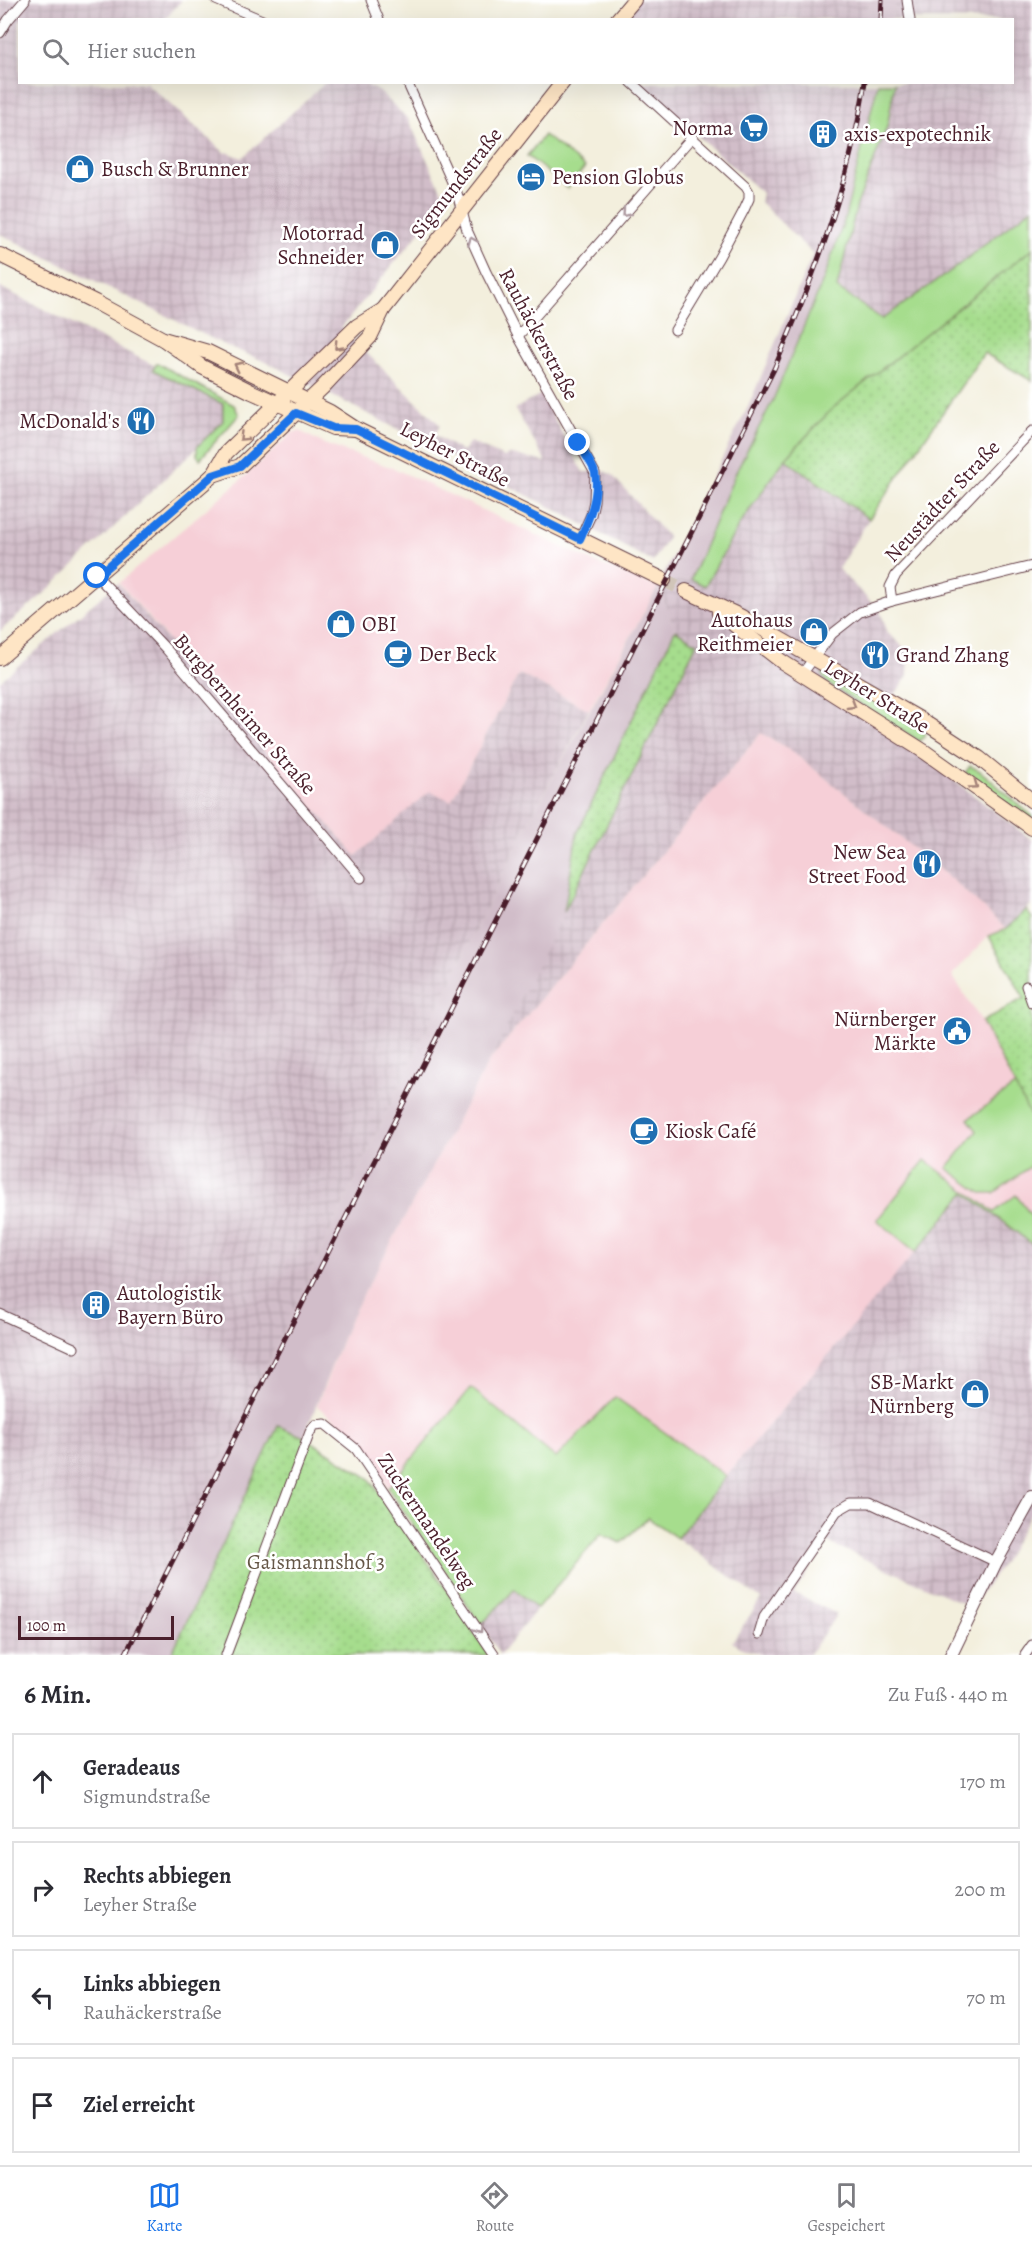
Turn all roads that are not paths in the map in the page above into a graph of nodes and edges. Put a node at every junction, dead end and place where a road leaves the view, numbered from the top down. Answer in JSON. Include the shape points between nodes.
{"nodes":[{"id":1,"x":25,"y":0,"type":"edge"},
{"id":2,"x":216,"y":0,"type":"edge"},
{"id":3,"x":371,"y":0,"type":"edge"},
{"id":4,"x":634,"y":0,"type":"edge"},
{"id":5,"x":908,"y":0,"type":"edge"},
{"id":6,"x":257,"y":18,"type":"edge"},
{"id":7,"x":379,"y":18,"type":"edge"},
{"id":8,"x":618,"y":18,"type":"edge"},
{"id":9,"x":910,"y":18,"type":"edge"},
{"id":10,"x":0,"y":33,"type":"edge"},
{"id":11,"x":408,"y":84,"type":"edge"},
{"id":12,"x":561,"y":84,"type":"edge"},
{"id":13,"x":633,"y":84,"type":"edge"},
{"id":14,"x":692,"y":138,"type":"junction"},
{"id":15,"x":462,"y":210,"type":"junction"},
{"id":16,"x":0,"y":255,"type":"edge"},
{"id":17,"x":383,"y":310,"type":"junction"},
{"id":18,"x":675,"y":330,"type":"dead end"},
{"id":19,"x":518,"y":336,"type":"junction"},
{"id":20,"x":163,"y":339,"type":"junction"},
{"id":21,"x":290,"y":392,"type":"junction"},
{"id":22,"x":308,"y":401,"type":"junction"},
{"id":23,"x":278,"y":404,"type":"junction"},
{"id":24,"x":296,"y":413,"type":"junction"},
{"id":25,"x":356,"y":429,"type":"junction"},
{"id":26,"x":1032,"y":431,"type":"edge"},
{"id":27,"x":213,"y":475,"type":"junction"},
{"id":28,"x":580,"y":539,"type":"junction"},
{"id":29,"x":1032,"y":566,"type":"edge"},
{"id":30,"x":97,"y":576,"type":"junction"},
{"id":31,"x":664,"y":580,"type":"tunnel mouth"},
{"id":32,"x":686,"y":591,"type":"tunnel mouth"},
{"id":33,"x":701,"y":599,"type":"junction"},
{"id":34,"x":892,"y":601,"type":"junction"},
{"id":35,"x":0,"y":658,"type":"edge"},
{"id":36,"x":814,"y":658,"type":"junction"},
{"id":37,"x":802,"y":674,"type":"junction"},
{"id":38,"x":1032,"y":801,"type":"edge"},
{"id":39,"x":1032,"y":828,"type":"edge"},
{"id":40,"x":361,"y":878,"type":"dead end"},
{"id":41,"x":1026,"y":986,"type":"dead end"},
{"id":42,"x":1032,"y":1003,"type":"edge"},
{"id":43,"x":0,"y":1314,"type":"edge"},
{"id":44,"x":74,"y":1348,"type":"dead end"},
{"id":45,"x":1032,"y":1497,"type":"edge"},
{"id":46,"x":996,"y":1562,"type":"junction"},
{"id":47,"x":759,"y":1634,"type":"dead end"},
{"id":48,"x":1032,"y":1645,"type":"edge"},
{"id":49,"x":226,"y":1655,"type":"edge"},
{"id":50,"x":495,"y":1655,"type":"edge"},
{"id":51,"x":951,"y":1655,"type":"edge"},
{"id":52,"x":1025,"y":1655,"type":"edge"}],
"edges":[{"from":1,"to":10,"type":"street"},
{"from":2,"to":6,"type":"street"},
{"from":3,"to":7,"type":"street"},
{"from":4,"to":8,"type":"main road"},
{"from":5,"to":9,"type":"street"},
{"from":11,"to":15,"type":"street","name":"Rauhäckerstraße"},
{"from":12,"to":15,"type":"main road","name":"Sigmundstraße"},
{"from":13,"to":14,"type":"street"},
{"from":14,"to":18,"type":"street","via":[[746,187],[749,199],[720,257]]},
{"from":14,"to":19,"type":"street","one_way":true},
{"from":15,"to":17,"type":"main road","name":"Sigmundstraße"},
{"from":19,"to":15,"type":"street","name":"Rauhäckerstraße","one_way":true,"via":[[475,249]]},
{"from":16,"to":20,"type":"main road","name":"Leyher Straße"},
{"from":17,"to":21,"type":"main road","name":"Sigmundstraße","one_way":true,"via":[[357,326]]},
{"from":17,"to":22,"type":"main road","name":"Sigmundstraße","via":[[370,337]]},
{"from":19,"to":28,"type":"street","name":"Rauhäckerstraße","via":[[595,473],[592,508]]},
{"from":21,"to":20,"type":"main road","name":"Leyher Straße","one_way":true,"via":[[208,352]]},
{"from":20,"to":23,"type":"main road","name":"Leyher Straße","via":[[202,367]]},
{"from":21,"to":22,"type":"main road","name":"Leyher Straße"},
{"from":21,"to":23,"type":"main road","name":"Sigmundstraße"},
{"from":22,"to":24,"type":"main road","name":"Sigmundstraße"},
{"from":22,"to":25,"type":"main road","name":"Leyher Straße"},
{"from":23,"to":24,"type":"main road","name":"Leyher Straße"},
{"from":23,"to":27,"type":"main road","name":"Sigmundstraße","one_way":true,"via":[[226,453]]},
{"from":24,"to":25,"type":"main road","name":"Leyher Straße","via":[[333,428]]},
{"from":24,"to":27,"type":"main road","name":"Sigmundstraße","via":[[240,466]]},
{"from":25,"to":28,"type":"main road","name":"Leyher Straße"},
{"from":26,"to":34,"type":"street","name":"Neustädter Straße","via":[[896,575],[890,587]]},
{"from":27,"to":30,"type":"main road","name":"Sigmundstraße"},
{"from":28,"to":31,"type":"main road","name":"Leyher Straße"},
{"from":29,"to":34,"type":"street"},
{"from":30,"to":35,"type":"main road","name":"Sigmundstraße"},
{"from":30,"to":40,"type":"street","name":"Burgbernheimer Straße","via":[[167,650]]},
{"from":32,"to":33,"type":"main road","name":"Leyher Straße"},
{"from":33,"to":36,"type":"main road","name":"Leyher Straße"},
{"from":33,"to":37,"type":"main road","name":"Leyher Straße"},
{"from":34,"to":36,"type":"street","via":[[848,620]]},
{"from":36,"to":37,"type":"street"},
{"from":36,"to":38,"type":"main road","name":"Leyher Straße","via":[[939,731]]},
{"from":37,"to":39,"type":"main road","name":"Leyher Straße","one_way":true,"via":[[935,758]]},
{"from":41,"to":42,"type":"street"},
{"from":43,"to":44,"type":"street"},
{"from":45,"to":46,"type":"street"},
{"from":46,"to":47,"type":"street","via":[[870,1503],[851,1503],[837,1511],[817,1538],[764,1617]]},
{"from":46,"to":51,"type":"street"},
{"from":48,"to":52,"type":"street"},
{"from":49,"to":50,"type":"street","name":"Zuckermandelweg","one_way":true,"via":[[310,1432],[315,1425],[325,1424],[356,1449]]}]}
